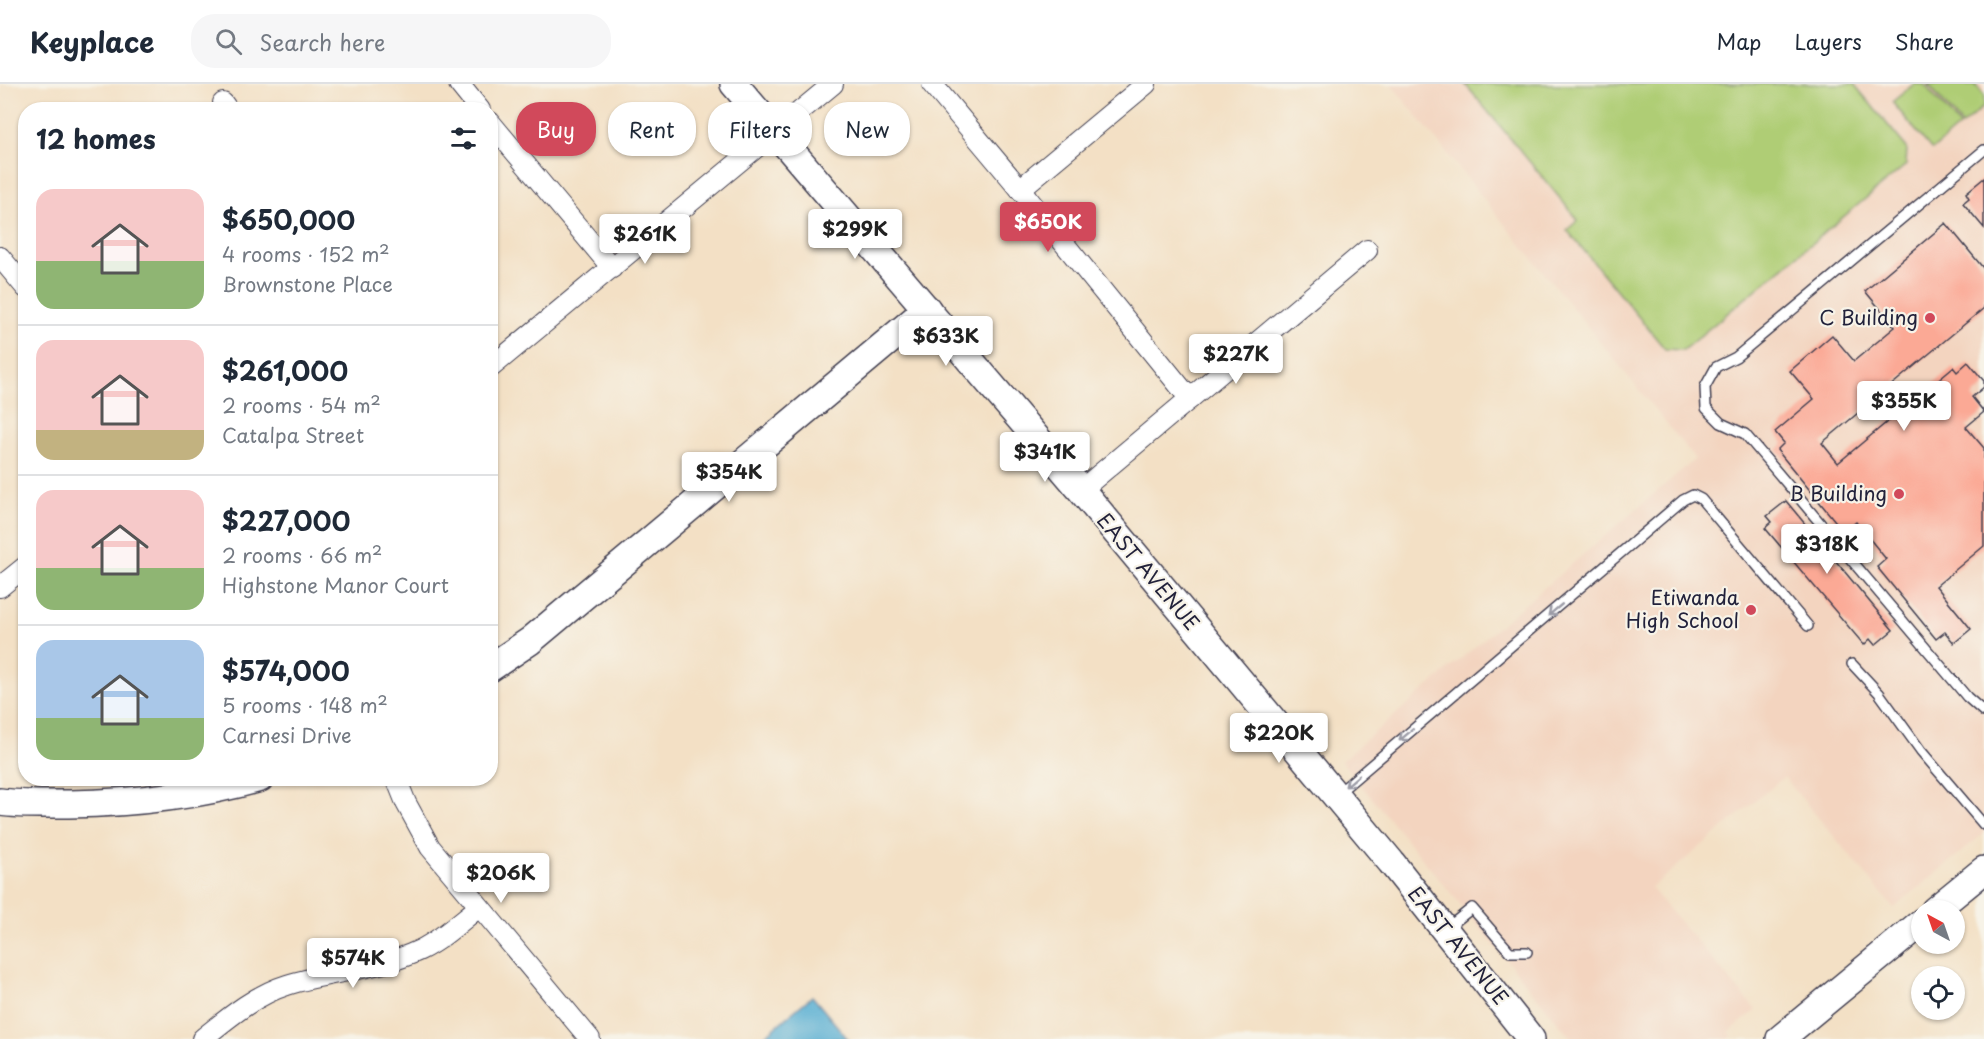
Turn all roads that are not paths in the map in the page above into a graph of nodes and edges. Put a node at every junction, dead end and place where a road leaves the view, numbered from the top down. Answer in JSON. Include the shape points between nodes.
{"nodes":[{"id":1,"x":459,"y":84,"type":"edge"},
{"id":2,"x":734,"y":84,"type":"edge"},
{"id":3,"x":833,"y":84,"type":"edge"},
{"id":4,"x":932,"y":84,"type":"edge"},
{"id":5,"x":1146,"y":84,"type":"edge"},
{"id":6,"x":474,"y":102,"type":"edge"},
{"id":7,"x":749,"y":102,"type":"edge"},
{"id":8,"x":812,"y":102,"type":"edge"},
{"id":9,"x":498,"y":132,"type":"edge"},
{"id":10,"x":1984,"y":150,"type":"edge"},
{"id":11,"x":747,"y":156,"type":"edge"},
{"id":12,"x":795,"y":156,"type":"edge"},
{"id":13,"x":1020,"y":189,"type":"junction"},
{"id":14,"x":1367,"y":250,"type":"dead end"},
{"id":15,"x":0,"y":257,"type":"edge"},
{"id":16,"x":612,"y":268,"type":"junction"},
{"id":17,"x":18,"y":278,"type":"edge"},
{"id":18,"x":927,"y":309,"type":"junction"},
{"id":19,"x":498,"y":361,"type":"edge"},
{"id":20,"x":1190,"y":399,"type":"junction"},
{"id":21,"x":1080,"y":490,"type":"junction"},
{"id":22,"x":18,"y":572,"type":"edge"},
{"id":23,"x":1599,"y":572,"type":"junction"},
{"id":24,"x":1607,"y":581,"type":"dead end"},
{"id":25,"x":0,"y":587,"type":"edge"},
{"id":26,"x":1808,"y":626,"type":"dead end"},
{"id":27,"x":498,"y":663,"type":"edge"},
{"id":28,"x":1852,"y":664,"type":"dead end"},
{"id":29,"x":1984,"y":712,"type":"edge"},
{"id":30,"x":230,"y":786,"type":"edge"},
{"id":31,"x":399,"y":786,"type":"edge"},
{"id":32,"x":1335,"y":795,"type":"junction"},
{"id":33,"x":0,"y":802,"type":"edge"},
{"id":34,"x":1984,"y":825,"type":"edge"},
{"id":35,"x":1984,"y":870,"type":"edge"},
{"id":36,"x":1947,"y":900,"type":"edge"},
{"id":37,"x":1480,"y":901,"type":"dead end"},
{"id":38,"x":479,"y":907,"type":"junction"},
{"id":39,"x":1472,"y":908,"type":"junction"},
{"id":40,"x":1445,"y":930,"type":"junction"},
{"id":41,"x":1911,"y":931,"type":"edge"},
{"id":42,"x":1527,"y":952,"type":"dead end"},
{"id":43,"x":202,"y":1039,"type":"edge"},
{"id":44,"x":590,"y":1039,"type":"edge"},
{"id":45,"x":1531,"y":1039,"type":"edge"},
{"id":46,"x":1780,"y":1039,"type":"edge"}],
"edges":[{"from":1,"to":6,"type":"street"},
{"from":2,"to":7,"type":"main road","name":"EAST AVENUE"},
{"from":3,"to":8,"type":"street"},
{"from":4,"to":13,"type":"street"},
{"from":5,"to":13,"type":"street"},
{"from":9,"to":16,"type":"street"},
{"from":10,"to":29,"type":"lane","via":[[1736,357],[1716,367],[1705,387],[1706,408],[1721,423],[1745,434],[1967,697]]},
{"from":11,"to":16,"type":"street"},
{"from":12,"to":18,"type":"main road","name":"EAST AVENUE"},
{"from":13,"to":20,"type":"street"},
{"from":14,"to":20,"type":"street"},
{"from":15,"to":17,"type":"street"},
{"from":16,"to":19,"type":"street"},
{"from":18,"to":21,"type":"main road","name":"EAST AVENUE"},
{"from":18,"to":27,"type":"main road","via":[[530,641]]},
{"from":20,"to":21,"type":"street"},
{"from":21,"to":32,"type":"main road","name":"EAST AVENUE"},
{"from":22,"to":25,"type":"street"},
{"from":23,"to":24,"type":"lane"},
{"from":23,"to":26,"type":"lane","via":[[1693,495],[1701,499]]},
{"from":23,"to":32,"type":"lane","one_way":true},
{"from":28,"to":34,"type":"lane"},
{"from":30,"to":33,"type":"main road","via":[[129,803]]},
{"from":31,"to":38,"type":"street","via":[[430,847]]},
{"from":32,"to":40,"type":"main road","name":"EAST AVENUE"},
{"from":35,"to":36,"type":"main road"},
{"from":37,"to":39,"type":"lane"},
{"from":38,"to":43,"type":"street","via":[[422,949],[285,986],[239,1009]]},
{"from":38,"to":44,"type":"street"},
{"from":39,"to":40,"type":"lane"},
{"from":39,"to":42,"type":"lane","via":[[1510,952]]},
{"from":40,"to":45,"type":"main road","name":"EAST AVENUE"},
{"from":41,"to":46,"type":"main road"}]}
